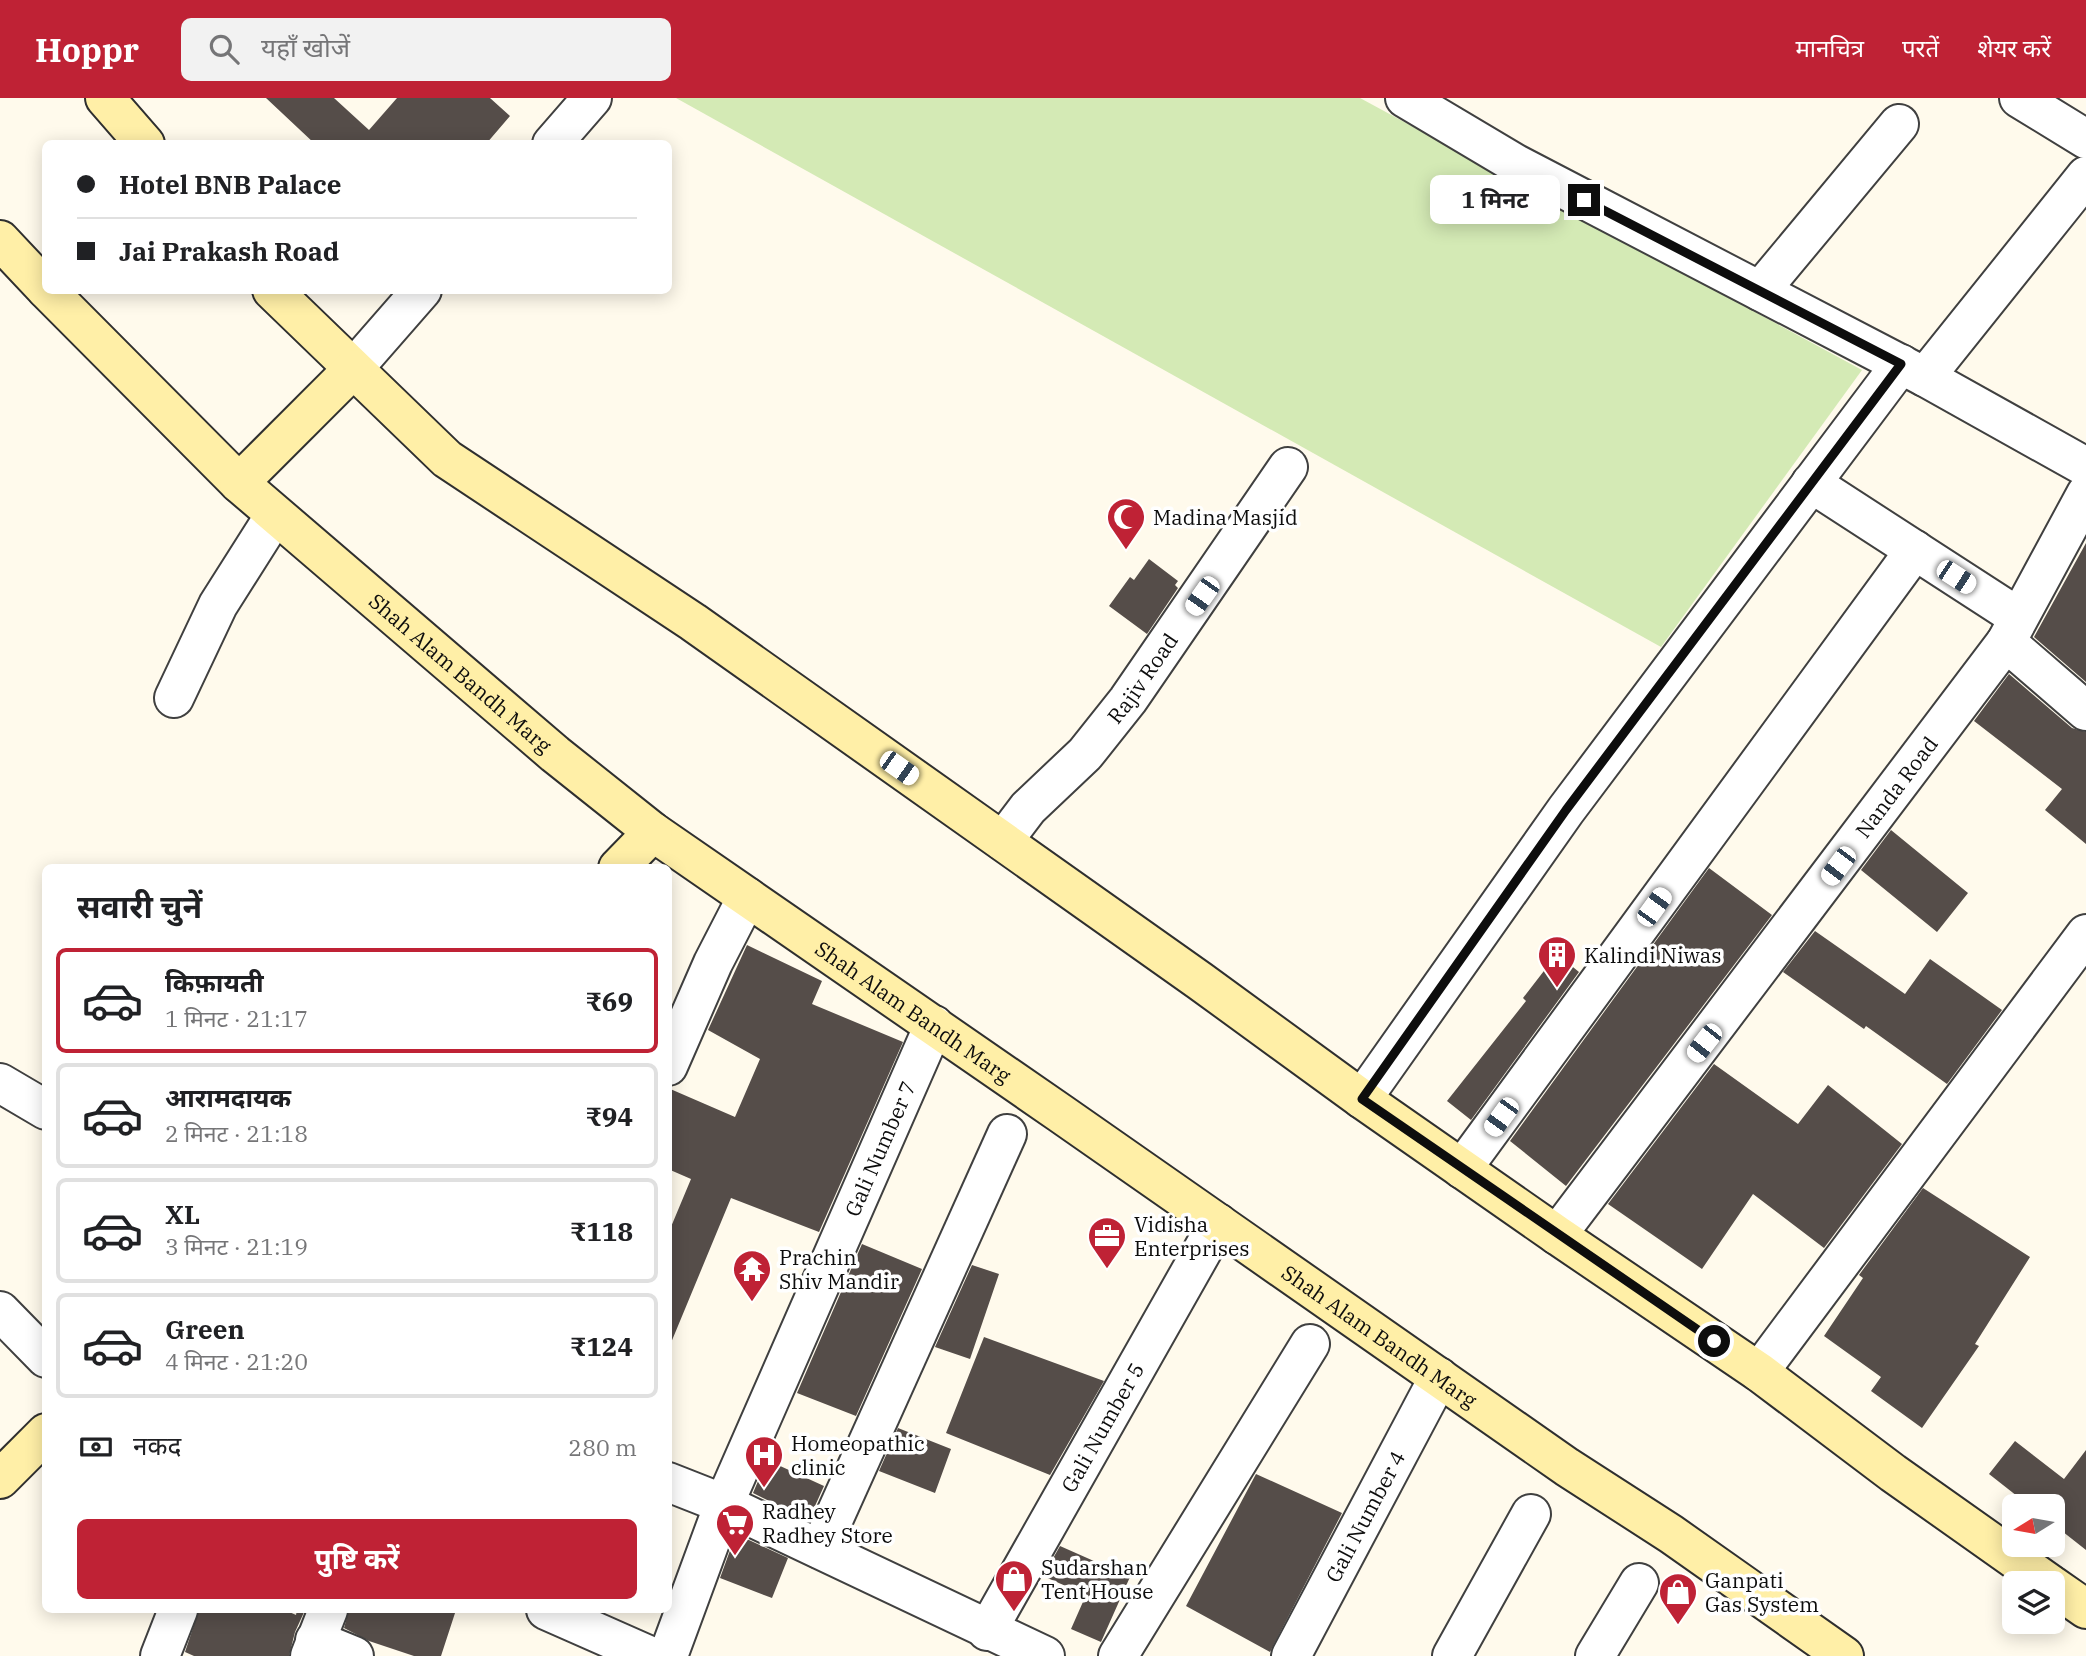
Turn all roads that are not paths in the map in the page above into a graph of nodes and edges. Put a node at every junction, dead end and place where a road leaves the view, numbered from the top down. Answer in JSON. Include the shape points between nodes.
{"nodes":[{"id":1,"x":592,"y":98,"type":"edge"},
{"id":2,"x":1405,"y":98,"type":"edge"},
{"id":3,"x":2019,"y":98,"type":"edge"},
{"id":4,"x":118,"y":103,"type":"edge"},
{"id":5,"x":1899,"y":124,"type":"dead end"},
{"id":6,"x":2086,"y":139,"type":"edge"},
{"id":7,"x":142,"y":140,"type":"edge"},
{"id":8,"x":555,"y":140,"type":"edge"},
{"id":9,"x":2086,"y":176,"type":"edge"},
{"id":10,"x":0,"y":240,"type":"edge"},
{"id":11,"x":42,"y":286,"type":"edge"},
{"id":12,"x":1759,"y":291,"type":"junction"},
{"id":13,"x":50,"y":294,"type":"edge"},
{"id":14,"x":276,"y":294,"type":"edge"},
{"id":15,"x":419,"y":294,"type":"edge"},
{"id":16,"x":353,"y":369,"type":"junction"},
{"id":17,"x":1913,"y":370,"type":"junction"},
{"id":18,"x":1288,"y":467,"type":"dead end"},
{"id":19,"x":2086,"y":467,"type":"edge"},
{"id":20,"x":239,"y":483,"type":"junction"},
{"id":21,"x":1811,"y":483,"type":"junction"},
{"id":22,"x":2086,"y":494,"type":"edge"},
{"id":23,"x":275,"y":515,"type":"junction"},
{"id":24,"x":1915,"y":550,"type":"junction"},
{"id":25,"x":2012,"y":630,"type":"junction"},
{"id":26,"x":174,"y":698,"type":"dead end"},
{"id":27,"x":2086,"y":712,"type":"edge"},
{"id":28,"x":653,"y":832,"type":"junction"},
{"id":29,"x":1003,"y":841,"type":"junction"},
{"id":30,"x":622,"y":864,"type":"edge"},
{"id":31,"x":747,"y":897,"type":"junction"},
{"id":32,"x":2086,"y":934,"type":"edge"},
{"id":33,"x":934,"y":1025,"type":"junction"},
{"id":34,"x":672,"y":1057,"type":"edge"},
{"id":35,"x":0,"y":1083,"type":"edge"},
{"id":36,"x":1362,"y":1099,"type":"junction"},
{"id":37,"x":42,"y":1108,"type":"edge"},
{"id":38,"x":1007,"y":1134,"type":"dead end"},
{"id":39,"x":1462,"y":1169,"type":"junction"},
{"id":40,"x":1218,"y":1223,"type":"junction"},
{"id":41,"x":1557,"y":1235,"type":"junction"},
{"id":42,"x":0,"y":1311,"type":"edge"},
{"id":43,"x":1310,"y":1344,"type":"dead end"},
{"id":44,"x":42,"y":1354,"type":"edge"},
{"id":45,"x":1759,"y":1372,"type":"junction"},
{"id":46,"x":1438,"y":1377,"type":"junction"},
{"id":47,"x":42,"y":1440,"type":"edge"},
{"id":48,"x":0,"y":1479,"type":"edge"},
{"id":49,"x":672,"y":1484,"type":"edge"},
{"id":50,"x":724,"y":1504,"type":"junction"},
{"id":51,"x":1531,"y":1514,"type":"dead end"},
{"id":52,"x":820,"y":1549,"type":"junction"},
{"id":53,"x":2031,"y":1571,"type":"edge"},
{"id":54,"x":1639,"y":1583,"type":"dead end"},
{"id":55,"x":2065,"y":1595,"type":"edge"},
{"id":56,"x":2086,"y":1609,"type":"edge"},
{"id":57,"x":177,"y":1613,"type":"edge"},
{"id":58,"x":553,"y":1613,"type":"edge"},
{"id":59,"x":987,"y":1631,"type":"junction"},
{"id":60,"x":318,"y":1635,"type":"edge"},
{"id":61,"x":1035,"y":1654,"type":"edge"},
{"id":62,"x":160,"y":1656,"type":"edge"},
{"id":63,"x":354,"y":1656,"type":"edge"},
{"id":64,"x":650,"y":1656,"type":"edge"},
{"id":65,"x":668,"y":1656,"type":"edge"},
{"id":66,"x":1118,"y":1656,"type":"edge"},
{"id":67,"x":1291,"y":1656,"type":"edge"},
{"id":68,"x":1452,"y":1656,"type":"edge"},
{"id":69,"x":1595,"y":1656,"type":"edge"},
{"id":70,"x":1844,"y":1656,"type":"edge"}],
"edges":[{"from":1,"to":8,"type":"street"},
{"from":2,"to":12,"type":"street","via":[[1516,164]]},
{"from":3,"to":6,"type":"street"},
{"from":4,"to":7,"type":"street"},
{"from":5,"to":12,"type":"street"},
{"from":9,"to":17,"type":"street"},
{"from":10,"to":11,"type":"street","name":"Shah Alam Bandh Marg"},
{"from":12,"to":17,"type":"street"},
{"from":13,"to":20,"type":"street","name":"Shah Alam Bandh Marg"},
{"from":14,"to":16,"type":"street"},
{"from":15,"to":16,"type":"street"},
{"from":16,"to":20,"type":"street"},
{"from":16,"to":29,"type":"street","via":[[447,459],[693,622]]},
{"from":17,"to":19,"type":"street"},
{"from":17,"to":21,"type":"street"},
{"from":18,"to":29,"type":"street","name":"Rajiv Road","via":[[1128,700],[1085,754],[1028,808]]},
{"from":20,"to":23,"type":"street","name":"Shah Alam Bandh Marg"},
{"from":21,"to":24,"type":"street"},
{"from":21,"to":36,"type":"street","via":[[1566,810]]},
{"from":22,"to":25,"type":"street","name":"Nanda Road"},
{"from":23,"to":26,"type":"street","via":[[218,604]]},
{"from":23,"to":28,"type":"street","name":"Shah Alam Bandh Marg"},
{"from":24,"to":25,"type":"street"},
{"from":24,"to":39,"type":"street"},
{"from":25,"to":27,"type":"street"},
{"from":25,"to":41,"type":"street","name":"Nanda Road"},
{"from":28,"to":30,"type":"street"},
{"from":28,"to":31,"type":"street","name":"Shah Alam Bandh Marg"},
{"from":29,"to":36,"type":"street"},
{"from":31,"to":33,"type":"street","name":"Shah Alam Bandh Marg"},
{"from":31,"to":34,"type":"street"},
{"from":32,"to":45,"type":"street"},
{"from":33,"to":40,"type":"street","name":"Shah Alam Bandh Marg"},
{"from":33,"to":50,"type":"street","name":"Gali Number 7"},
{"from":35,"to":37,"type":"street"},
{"from":36,"to":39,"type":"street"},
{"from":38,"to":52,"type":"street"},
{"from":39,"to":41,"type":"street"},
{"from":40,"to":46,"type":"street","name":"Shah Alam Bandh Marg"},
{"from":40,"to":59,"type":"street","name":"Gali Number 5"},
{"from":41,"to":45,"type":"street"},
{"from":42,"to":44,"type":"street"},
{"from":43,"to":66,"type":"street"},
{"from":45,"to":53,"type":"street"},
{"from":46,"to":67,"type":"street","name":"Gali Number 4"},
{"from":46,"to":70,"type":"street","name":"Shah Alam Bandh Marg"},
{"from":47,"to":48,"type":"street"},
{"from":49,"to":50,"type":"street"},
{"from":50,"to":52,"type":"street"},
{"from":50,"to":65,"type":"street","name":"Gali Number 7"},
{"from":51,"to":68,"type":"street"},
{"from":52,"to":59,"type":"street"},
{"from":54,"to":69,"type":"street"},
{"from":55,"to":56,"type":"street"},
{"from":57,"to":62,"type":"street"},
{"from":58,"to":64,"type":"street"},
{"from":59,"to":61,"type":"street"},
{"from":60,"to":63,"type":"street"}]}
